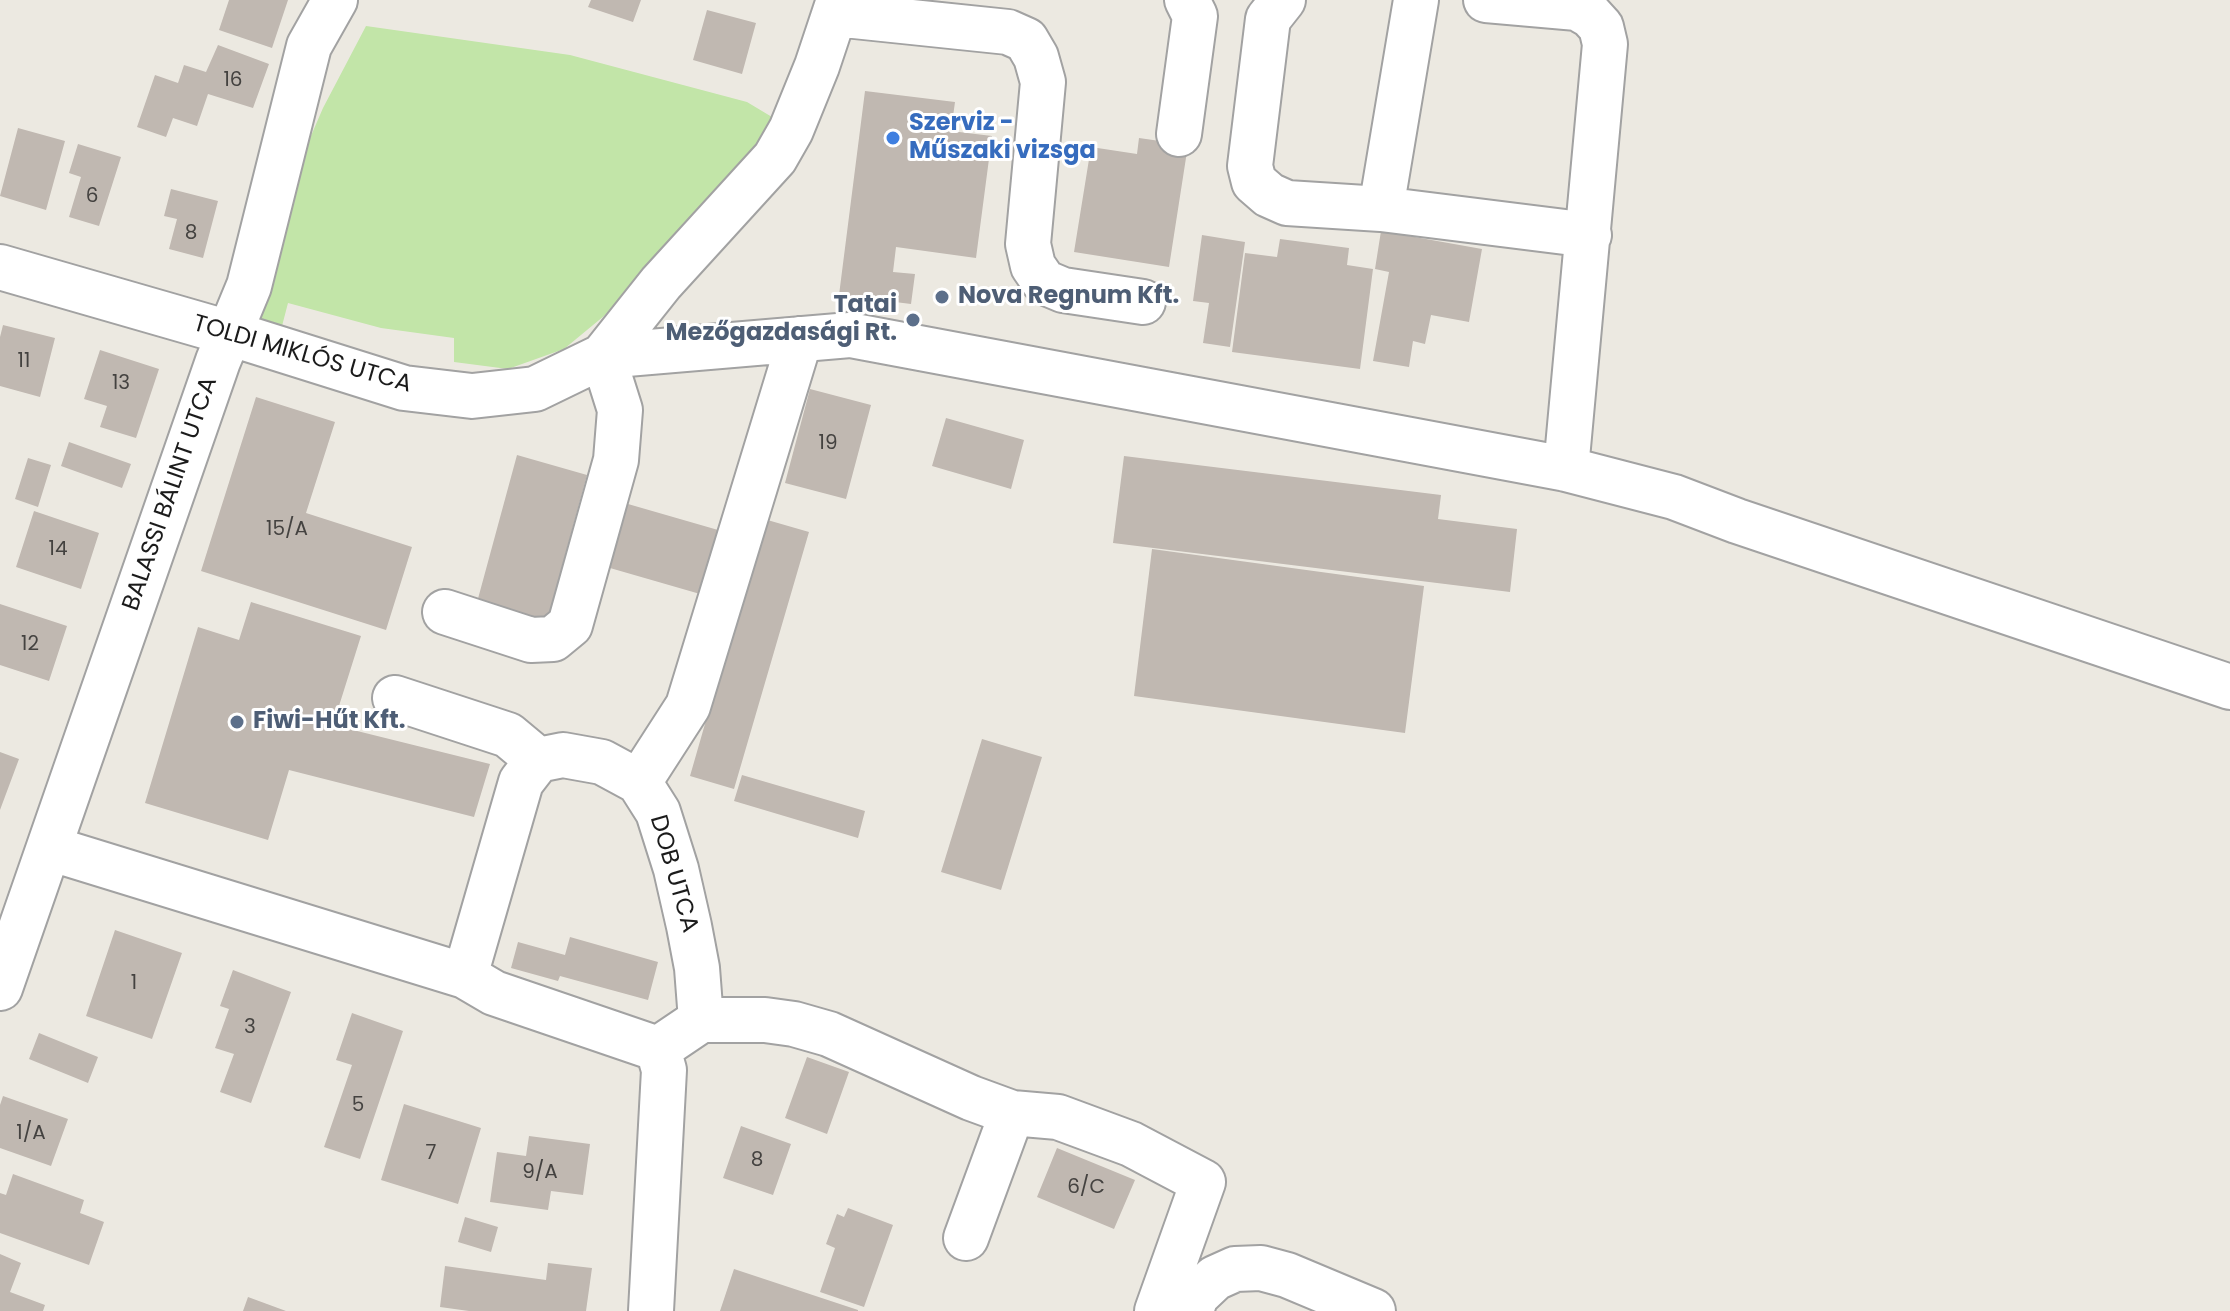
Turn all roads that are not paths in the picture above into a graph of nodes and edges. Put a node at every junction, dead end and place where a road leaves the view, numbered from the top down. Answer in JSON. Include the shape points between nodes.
{"nodes":[{"id":1,"x":335,"y":0,"type":"edge"},
{"id":2,"x":977,"y":0,"type":"edge"},
{"id":3,"x":1187,"y":0,"type":"edge"},
{"id":4,"x":1283,"y":0,"type":"edge"},
{"id":5,"x":1416,"y":0,"type":"edge"},
{"id":6,"x":1486,"y":0,"type":"edge"},
{"id":7,"x":837,"y":7,"type":"edge"},
{"id":8,"x":925,"y":22,"type":"junction"},
{"id":9,"x":1179,"y":134,"type":"dead end"},
{"id":10,"x":1381,"y":209,"type":"junction"},
{"id":11,"x":1589,"y":235,"type":"junction"},
{"id":12,"x":0,"y":267,"type":"edge"},
{"id":13,"x":1143,"y":302,"type":"dead end"},
{"id":14,"x":229,"y":333,"type":"junction"},
{"id":15,"x":800,"y":339,"type":"junction"},
{"id":16,"x":603,"y":356,"type":"junction"},
{"id":17,"x":1566,"y":469,"type":"junction"},
{"id":18,"x":445,"y":612,"type":"dead end"},
{"id":19,"x":2230,"y":687,"type":"edge"},
{"id":20,"x":395,"y":698,"type":"dead end"},
{"id":21,"x":538,"y":760,"type":"junction"},
{"id":22,"x":639,"y":782,"type":"junction"},
{"id":23,"x":49,"y":848,"type":"junction"},
{"id":24,"x":465,"y":976,"type":"junction"},
{"id":25,"x":0,"y":988,"type":"edge"},
{"id":26,"x":701,"y":1020,"type":"junction"},
{"id":27,"x":658,"y":1049,"type":"junction"},
{"id":28,"x":1012,"y":1113,"type":"junction"},
{"id":29,"x":966,"y":1238,"type":"dead end"},
{"id":30,"x":651,"y":1311,"type":"edge"},
{"id":31,"x":1157,"y":1311,"type":"edge"},
{"id":32,"x":1191,"y":1311,"type":"edge"},
{"id":33,"x":1373,"y":1311,"type":"edge"}],
"edges":[{"from":1,"to":14,"type":"street","name":"BALASSI BÁLINT UTCA","via":[[309,46],[249,286]]},
{"from":2,"to":8,"type":"street"},
{"from":3,"to":9,"type":"street","via":[[1195,16]]},
{"from":4,"to":10,"type":"street","via":[[1268,19],[1250,166],[1254,182],[1287,203]]},
{"from":5,"to":10,"type":"street"},
{"from":6,"to":11,"type":"street","via":[[1577,8],[1601,27],[1605,44]]},
{"from":7,"to":8,"type":"street"},
{"from":7,"to":16,"type":"street","name":"TOLDI MIKLÓS UTCA","via":[[791,130],[775,158],[661,283]]},
{"from":8,"to":13,"type":"street","via":[[1008,32],[1026,40],[1043,82],[1028,244],[1033,266],[1044,282],[1063,290]]},
{"from":10,"to":11,"type":"street"},
{"from":11,"to":17,"type":"street"},
{"from":12,"to":14,"type":"street","name":"TOLDI MIKLÓS UTCA"},
{"from":14,"to":16,"type":"street","name":"TOLDI MIKLÓS UTCA","via":[[404,388],[472,396],[535,389]]},
{"from":14,"to":23,"type":"street","name":"BALASSI BÁLINT UTCA"},
{"from":15,"to":16,"type":"street","name":"TOLDI MIKLÓS UTCA"},
{"from":15,"to":17,"type":"street","name":"TOLDI MIKLÓS UTCA","via":[[850,335]]},
{"from":15,"to":22,"type":"street","via":[[688,706]]},
{"from":16,"to":18,"type":"street","via":[[620,410],[616,460],[570,625],[553,639],[531,640]]},
{"from":17,"to":19,"type":"street","name":"TOLDI MIKLÓS UTCA","via":[[1674,497]]},
{"from":20,"to":21,"type":"street","via":[[508,735]]},
{"from":21,"to":22,"type":"street","via":[[563,755],[602,762]]},
{"from":21,"to":24,"type":"street","via":[[521,782]]},
{"from":22,"to":26,"type":"street","name":"DOB UTCA","via":[[658,812],[676,869],[697,968]]},
{"from":23,"to":24,"type":"street"},
{"from":23,"to":25,"type":"street","name":"BALASSI BÁLINT UTCA"},
{"from":24,"to":27,"type":"street","via":[[494,993]]},
{"from":26,"to":27,"type":"street"},
{"from":26,"to":28,"type":"street","via":[[780,1022],[829,1034]]},
{"from":27,"to":30,"type":"street","via":[[664,1070]]},
{"from":28,"to":29,"type":"street"},
{"from":28,"to":31,"type":"street","via":[[1058,1117],[1131,1144],[1203,1182]]},
{"from":32,"to":33,"type":"street","via":[[1196,1296],[1215,1278],[1235,1269],[1261,1268]]}]}
